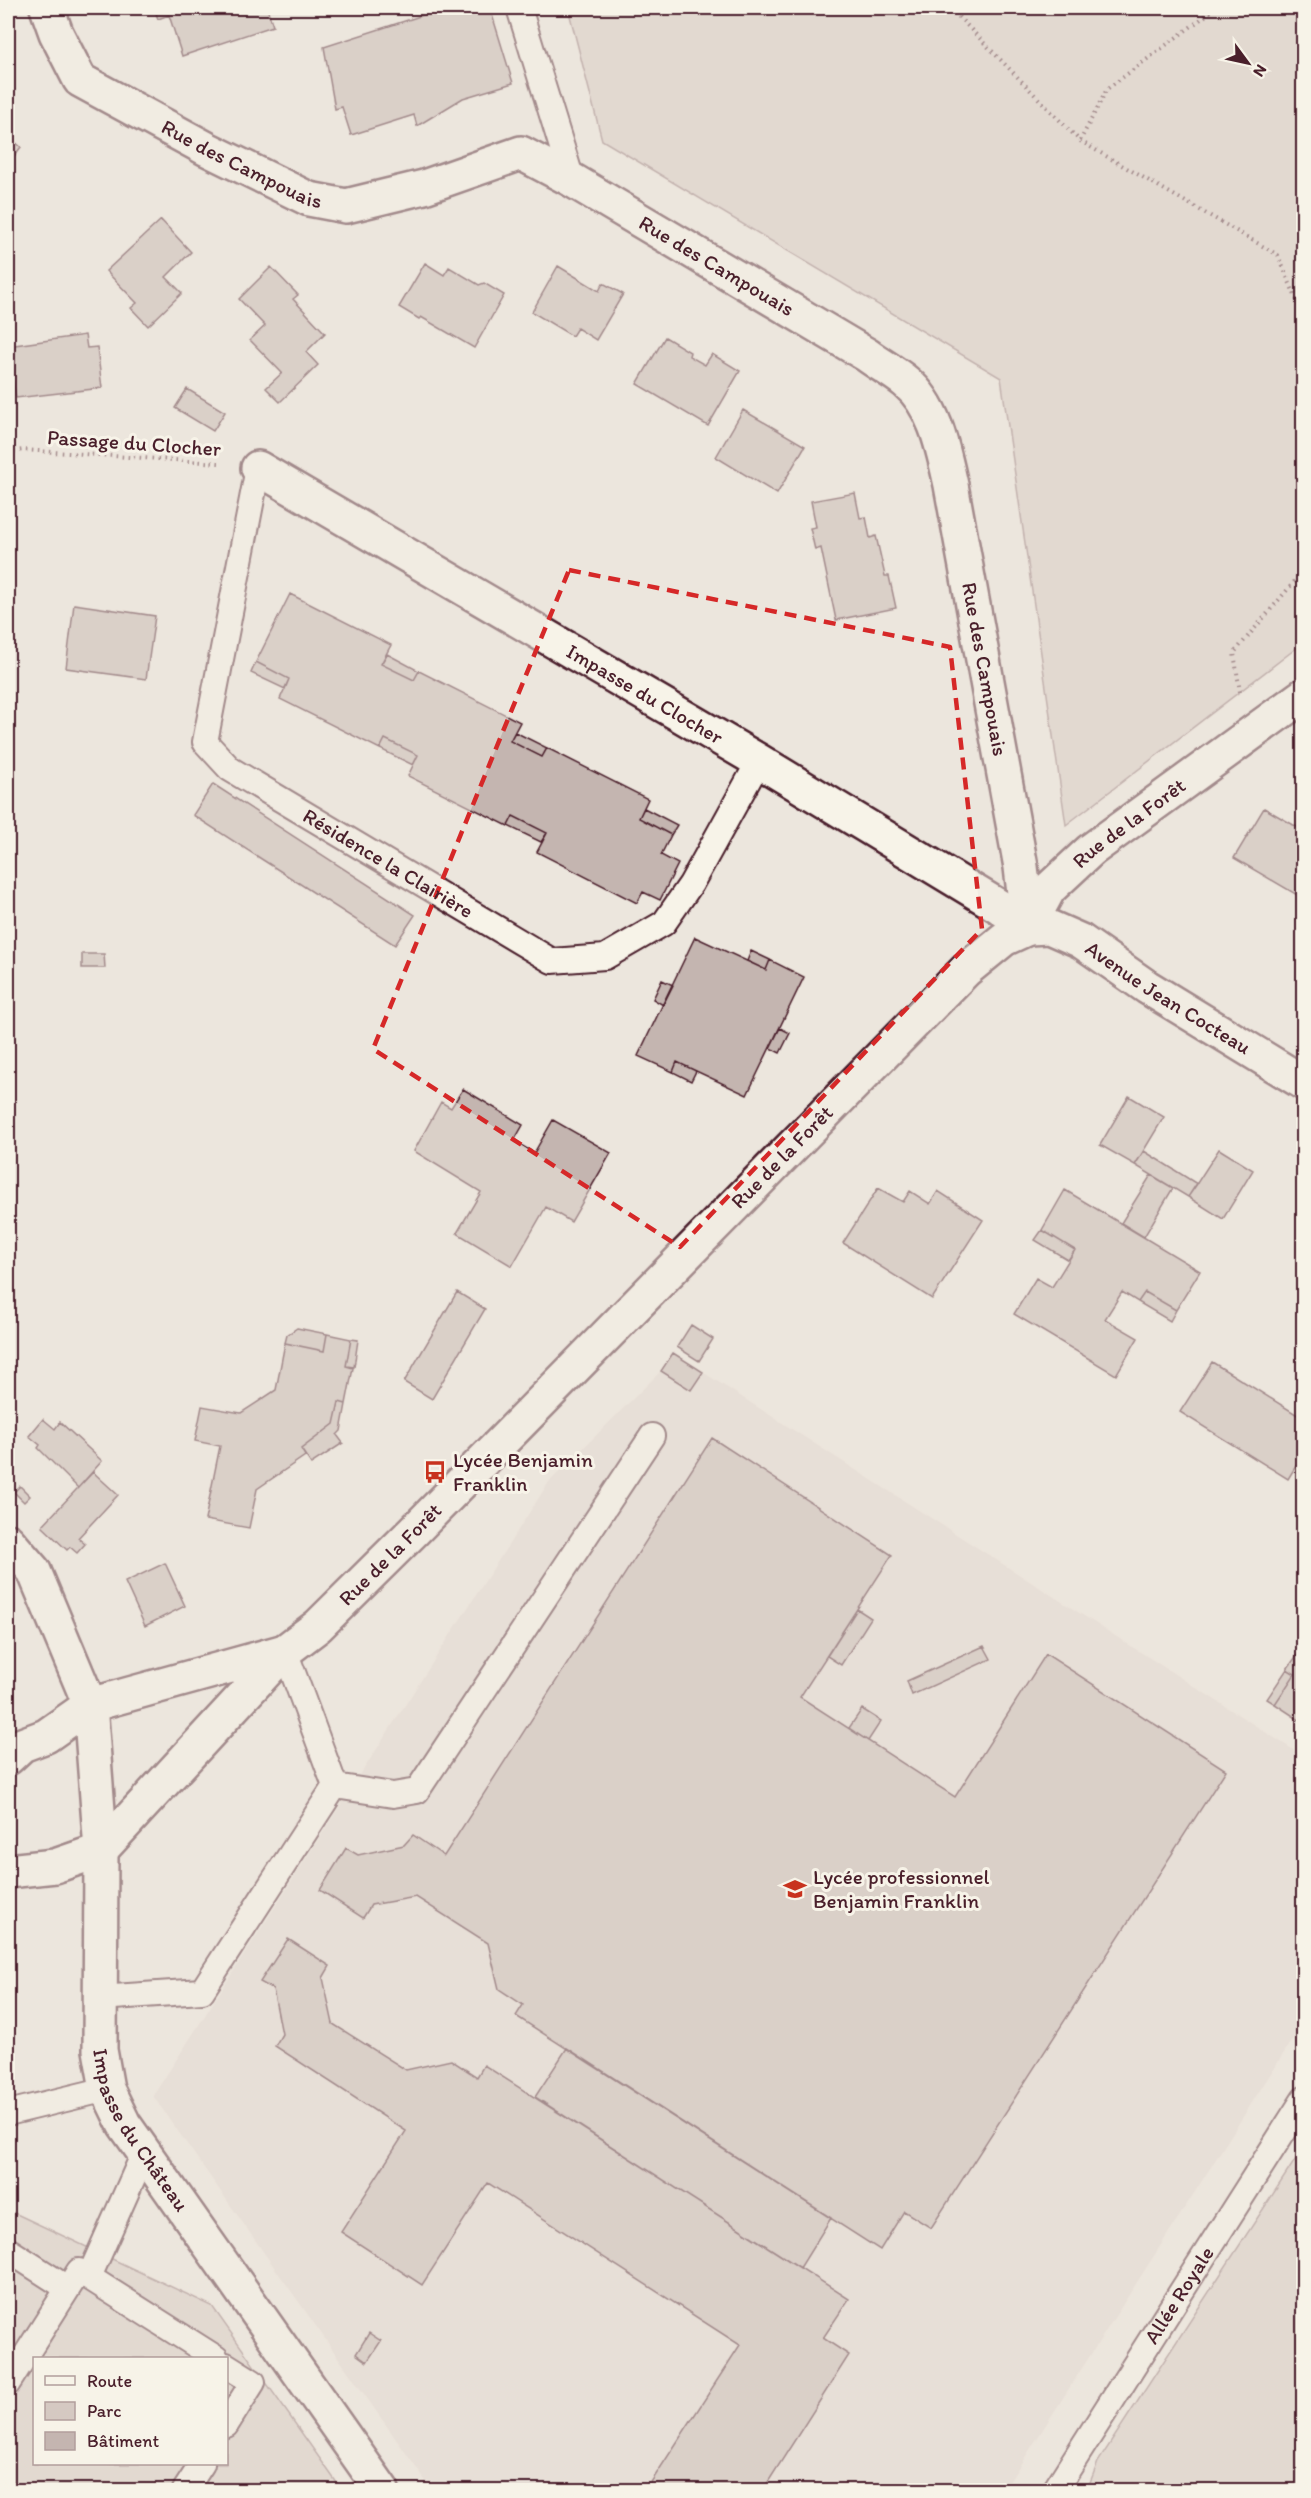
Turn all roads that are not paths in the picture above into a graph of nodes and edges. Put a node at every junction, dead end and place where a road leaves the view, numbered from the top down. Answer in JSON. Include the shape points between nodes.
{"nodes":[{"id":1,"x":47,"y":8,"type":"edge"},
{"id":2,"x":519,"y":8,"type":"edge"},
{"id":3,"x":572,"y":180,"type":"junction"},
{"id":4,"x":258,"y":468,"type":"joint"},
{"id":5,"x":1304,"y":695,"type":"edge"},
{"id":6,"x":759,"y":761,"type":"junction"},
{"id":7,"x":1028,"y":928,"type":"junction"},
{"id":8,"x":1304,"y":1083,"type":"edge"},
{"id":9,"x":652,"y":1436,"type":"dead end"},
{"id":10,"x":8,"y":1541,"type":"edge"},
{"id":11,"x":285,"y":1651,"type":"junction"},
{"id":12,"x":90,"y":1705,"type":"junction"},
{"id":13,"x":8,"y":1758,"type":"edge"},
{"id":14,"x":335,"y":1786,"type":"junction"},
{"id":15,"x":101,"y":1850,"type":"junction"},
{"id":16,"x":8,"y":1871,"type":"edge"},
{"id":17,"x":99,"y":1998,"type":"junction"},
{"id":18,"x":107,"y":2089,"type":"junction"},
{"id":19,"x":1304,"y":2099,"type":"edge"},
{"id":20,"x":8,"y":2113,"type":"edge"},
{"id":21,"x":144,"y":2152,"type":"junction"},
{"id":22,"x":8,"y":2250,"type":"edge"},
{"id":23,"x":89,"y":2277,"type":"junction"},
{"id":24,"x":67,"y":2288,"type":"junction"},
{"id":25,"x":214,"y":2357,"type":"edge"},
{"id":26,"x":228,"y":2366,"type":"edge"},
{"id":27,"x":8,"y":2383,"type":"edge"},
{"id":28,"x":228,"y":2422,"type":"edge"},
{"id":29,"x":201,"y":2465,"type":"edge"},
{"id":30,"x":185,"y":2490,"type":"edge"},
{"id":31,"x":382,"y":2490,"type":"edge"},
{"id":32,"x":1054,"y":2490,"type":"edge"}],
"edges":[{"from":1,"to":3,"type":"street","name":"Rue des Campouais","via":[[80,80],[309,199],[346,206],[424,187],[521,153]]},
{"from":2,"to":3,"type":"lane"},
{"from":3,"to":7,"type":"street","name":"Rue des Campouais","via":[[867,355],[908,383],[928,411],[942,444],[951,485],[1021,867]]},
{"from":4,"to":6,"type":"street","name":"Impasse du Clocher"},
{"from":4,"to":6,"type":"lane","name":"Résidence la Clairière","via":[[205,742],[230,769],[552,961],[605,957],[664,923],[691,884]]},
{"from":5,"to":7,"type":"street","name":"Rue de la Forêt","via":[[1091,850],[1049,889]]},
{"from":6,"to":7,"type":"street","name":"Impasse du Clocher","via":[[1000,907]]},
{"from":7,"to":8,"type":"street","name":"Avenue Jean Cocteau","via":[[1049,927],[1081,941],[1146,987]]},
{"from":7,"to":11,"type":"street","name":"Rue de la Forêt","via":[[1004,939],[966,970],[392,1554],[318,1626]]},
{"from":9,"to":14,"type":"lane","via":[[417,1791],[393,1795]]},
{"from":10,"to":12,"type":"street","via":[[34,1571]]},
{"from":11,"to":12,"type":"street","name":"Rue de la Forêt"},
{"from":11,"to":14,"type":"lane"},
{"from":11,"to":15,"type":"street","name":"Rue de la Forêt"},
{"from":12,"to":13,"type":"street","name":"Rue de la Forêt","via":[[46,1736],[22,1745]]},
{"from":12,"to":15,"type":"street","name":"Impasse du Château"},
{"from":14,"to":17,"type":"lane","via":[[202,1991]]},
{"from":15,"to":16,"type":"street","via":[[56,1866]]},
{"from":15,"to":17,"type":"street","name":"Impasse du Château"},
{"from":17,"to":18,"type":"street","name":"Impasse du Château","via":[[100,2050]]},
{"from":18,"to":20,"type":"lane"},
{"from":18,"to":21,"type":"street","name":"Impasse du Château","via":[[124,2124]]},
{"from":19,"to":32,"type":"lane","name":"Allée Royale"},
{"from":21,"to":23,"type":"lane"},
{"from":21,"to":31,"type":"street","name":"Impasse du Château"},
{"from":22,"to":24,"type":"lane"},
{"from":23,"to":24,"type":"lane","via":[[79,2271]]},
{"from":23,"to":25,"type":"lane"},
{"from":24,"to":27,"type":"lane"},
{"from":26,"to":28,"type":"lane","via":[[253,2382]]},
{"from":29,"to":30,"type":"lane"}]}
